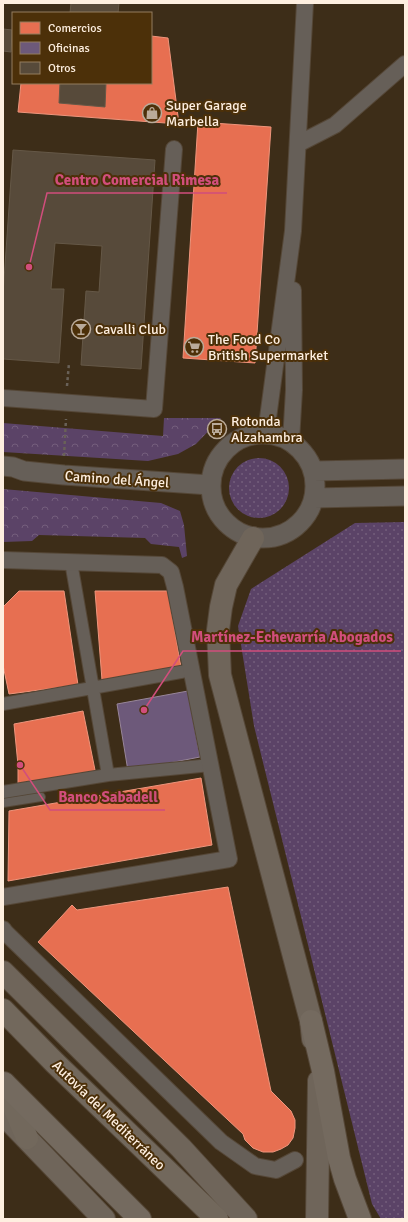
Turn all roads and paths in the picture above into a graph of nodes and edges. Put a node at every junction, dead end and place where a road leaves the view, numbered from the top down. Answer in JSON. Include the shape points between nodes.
{"nodes":[{"id":1,"x":305,"y":3,"type":"edge"},
{"id":2,"x":405,"y":64,"type":"edge"},
{"id":3,"x":298,"y":144,"type":"junction"},
{"id":4,"x":174,"y":149,"type":"dead end"},
{"id":5,"x":293,"y":231,"type":"junction"},
{"id":6,"x":3,"y":398,"type":"edge"},
{"id":7,"x":266,"y":433,"type":"junction"},
{"id":8,"x":291,"y":441,"type":"junction"},
{"id":9,"x":3,"y":466,"type":"edge"},
{"id":10,"x":405,"y":469,"type":"edge"},
{"id":11,"x":24,"y":471,"type":"junction"},
{"id":12,"x":314,"y":471,"type":"junction"},
{"id":13,"x":3,"y":474,"type":"edge"},
{"id":14,"x":210,"y":485,"type":"junction"},
{"id":15,"x":405,"y":496,"type":"edge"},
{"id":16,"x":314,"y":498,"type":"junction"},
{"id":17,"x":252,"y":538,"type":"junction"},
{"id":18,"x":3,"y":560,"type":"edge"},
{"id":19,"x":71,"y":562,"type":"junction"},
{"id":20,"x":192,"y":670,"type":"junction"},
{"id":21,"x":93,"y":688,"type":"junction"},
{"id":22,"x":3,"y":704,"type":"edge"},
{"id":23,"x":211,"y":765,"type":"junction"},
{"id":24,"x":108,"y":775,"type":"junction"},
{"id":25,"x":3,"y":792,"type":"edge"},
{"id":26,"x":41,"y":797,"type":"dead end"},
{"id":27,"x":3,"y":803,"type":"edge"},
{"id":28,"x":3,"y":897,"type":"edge"},
{"id":29,"x":3,"y":929,"type":"edge"},
{"id":30,"x":3,"y":972,"type":"edge"},
{"id":31,"x":3,"y":1010,"type":"edge"},
{"id":32,"x":311,"y":1021,"type":"junction"},
{"id":33,"x":4,"y":1083,"type":"edge"},
{"id":34,"x":3,"y":1114,"type":"edge"},
{"id":35,"x":27,"y":1138,"type":"junction"},
{"id":36,"x":295,"y":1160,"type":"dead end"},
{"id":37,"x":104,"y":1219,"type":"edge"},
{"id":38,"x":140,"y":1219,"type":"edge"},
{"id":39,"x":216,"y":1219,"type":"edge"},
{"id":40,"x":246,"y":1219,"type":"edge"},
{"id":41,"x":317,"y":1219,"type":"edge"},
{"id":42,"x":360,"y":1219,"type":"edge"}],
"edges":[{"from":1,"to":3,"type":"street"},
{"from":2,"to":3,"type":"street","via":[[335,125]]},
{"from":3,"to":5,"type":"street"},
{"from":4,"to":6,"type":"street","via":[[154,409]]},
{"from":5,"to":7,"type":"street"},
{"from":5,"to":8,"type":"street","via":[[294,390]]},
{"from":7,"to":8,"type":"street"},
{"from":7,"to":14,"type":"street","via":[[250,435],[222,454],[213,469]]},
{"from":8,"to":12,"type":"street","via":[[309,460]]},
{"from":9,"to":11,"type":"street","name":"Camino del Ángel"},
{"from":10,"to":12,"type":"street"},
{"from":11,"to":13,"type":"street","name":"Camino del Ángel"},
{"from":11,"to":14,"type":"street","name":"Camino del Ángel"},
{"from":12,"to":16,"type":"street"},
{"from":14,"to":17,"type":"street","via":[[212,500],[227,525]]},
{"from":15,"to":16,"type":"street"},
{"from":16,"to":17,"type":"street","via":[[306,517],[272,538]]},
{"from":17,"to":32,"type":"main road","via":[[226,585],[218,630],[220,675]]},
{"from":18,"to":19,"type":"street"},
{"from":19,"to":20,"type":"street","via":[[162,565],[172,572]]},
{"from":19,"to":21,"type":"street"},
{"from":20,"to":21,"type":"street"},
{"from":20,"to":23,"type":"street"},
{"from":21,"to":22,"type":"street"},
{"from":21,"to":24,"type":"street"},
{"from":23,"to":24,"type":"street"},
{"from":23,"to":28,"type":"street","via":[[229,859]]},
{"from":24,"to":25,"type":"street"},
{"from":26,"to":27,"type":"lane"},
{"from":29,"to":36,"type":"street","via":[[221,1142],[256,1166],[276,1170]]},
{"from":30,"to":40,"type":"main road","via":[[180,1148]]},
{"from":31,"to":39,"type":"highway","name":"Autovía del Mediterráneo"},
{"from":32,"to":41,"type":"main road","via":[[319,1081]]},
{"from":32,"to":42,"type":"highway","via":[[339,1158]]},
{"from":33,"to":35,"type":"highway"},
{"from":33,"to":38,"type":"highway"},
{"from":34,"to":35,"type":"main road"},
{"from":35,"to":37,"type":"main road"}]}
